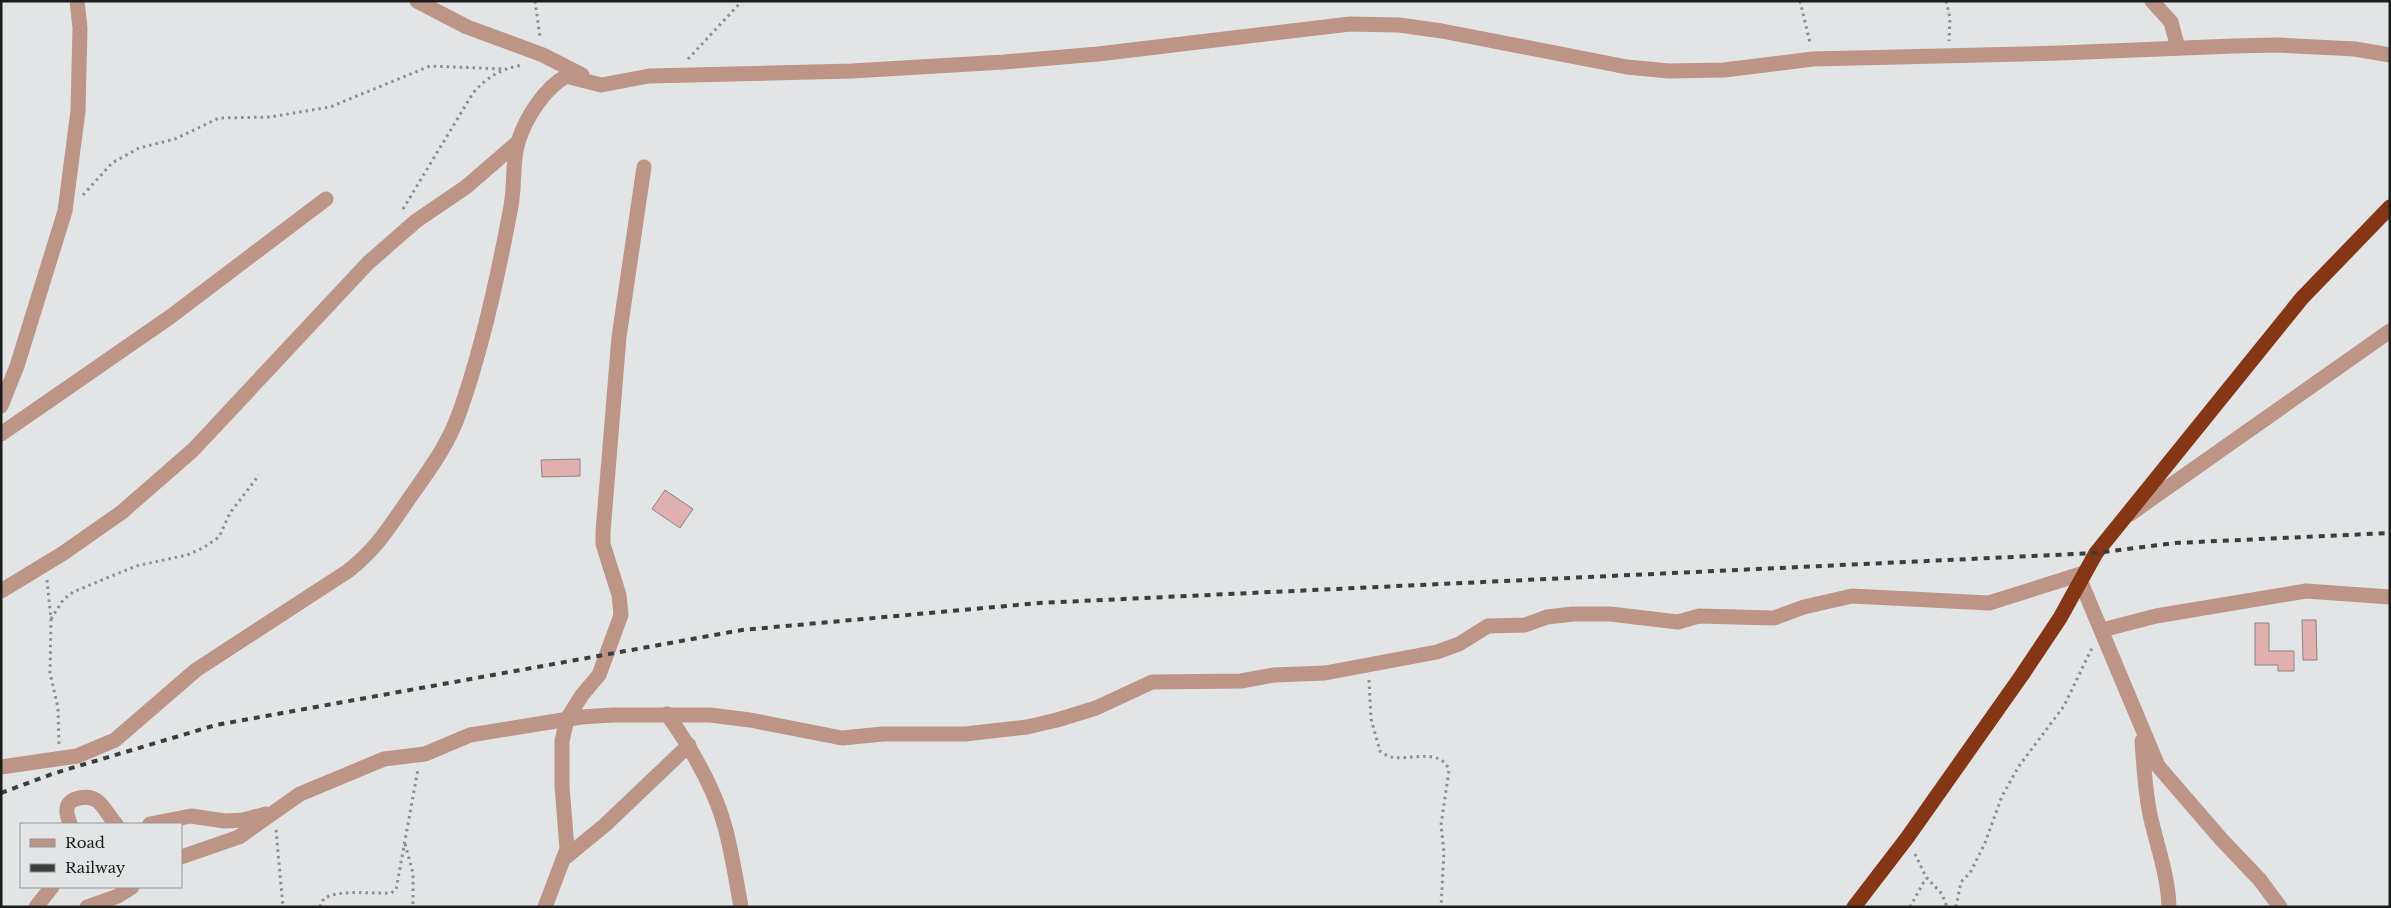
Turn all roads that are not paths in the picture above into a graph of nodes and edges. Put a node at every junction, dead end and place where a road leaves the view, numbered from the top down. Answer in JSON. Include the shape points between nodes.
{"nodes":[{"id":1,"x":77,"y":1,"type":"edge"},
{"id":2,"x":417,"y":1,"type":"edge"},
{"id":3,"x":2152,"y":1,"type":"edge"},
{"id":4,"x":2178,"y":48,"type":"junction"},
{"id":5,"x":2390,"y":55,"type":"edge"},
{"id":6,"x":601,"y":85,"type":"junction"},
{"id":7,"x":518,"y":142,"type":"junction"},
{"id":8,"x":644,"y":167,"type":"dead end"},
{"id":9,"x":326,"y":199,"type":"dead end"},
{"id":10,"x":2390,"y":207,"type":"edge"},
{"id":11,"x":2390,"y":331,"type":"edge"},
{"id":12,"x":1,"y":406,"type":"edge"},
{"id":13,"x":1,"y":434,"type":"edge"},
{"id":14,"x":2125,"y":518,"type":"junction"},
{"id":15,"x":2082,"y":577,"type":"junction"},
{"id":16,"x":1,"y":591,"type":"edge"},
{"id":17,"x":2390,"y":597,"type":"edge"},
{"id":18,"x":2102,"y":630,"type":"junction"},
{"id":19,"x":667,"y":714,"type":"junction"},
{"id":20,"x":567,"y":720,"type":"junction"},
{"id":21,"x":2141,"y":727,"type":"junction"},
{"id":22,"x":689,"y":745,"type":"junction"},
{"id":23,"x":1,"y":767,"type":"edge"},
{"id":24,"x":274,"y":812,"type":"junction"},
{"id":25,"x":70,"y":823,"type":"edge"},
{"id":26,"x":115,"y":823,"type":"edge"},
{"id":27,"x":155,"y":823,"type":"edge"},
{"id":28,"x":182,"y":857,"type":"edge"},
{"id":29,"x":566,"y":857,"type":"junction"},
{"id":30,"x":51,"y":888,"type":"edge"},
{"id":31,"x":130,"y":888,"type":"edge"},
{"id":32,"x":36,"y":907,"type":"edge"},
{"id":33,"x":87,"y":907,"type":"edge"},
{"id":34,"x":545,"y":907,"type":"edge"},
{"id":35,"x":741,"y":907,"type":"edge"},
{"id":36,"x":1854,"y":907,"type":"edge"},
{"id":37,"x":2169,"y":907,"type":"edge"},
{"id":38,"x":2280,"y":907,"type":"edge"}],
"edges":[{"from":1,"to":12,"type":"street","via":[[80,28],[78,111],[65,211],[17,366]]},
{"from":2,"to":6,"type":"street","via":[[467,27],[543,55]]},
{"from":3,"to":4,"type":"street","via":[[2171,22]]},
{"from":4,"to":5,"type":"street","via":[[2277,46],[2356,49]]},
{"from":4,"to":6,"type":"street","via":[[1813,58],[1724,70],[1669,71],[1608,63],[1442,31],[1400,25],[1350,24],[1004,62],[852,71],[649,76]]},
{"from":6,"to":7,"type":"street","via":[[566,76],[552,84]]},
{"from":7,"to":16,"type":"street","via":[[368,263],[199,442],[122,512]]},
{"from":7,"to":23,"type":"street","via":[[505,238],[460,413],[438,461],[382,539],[348,571],[196,670],[115,740],[59,760]]},
{"from":8,"to":20,"type":"street","via":[[619,337],[603,532],[603,544],[619,595],[621,615],[599,675]]},
{"from":9,"to":13,"type":"street","via":[[170,317]]},
{"from":10,"to":14,"type":"highway","via":[[2302,298]]},
{"from":11,"to":14,"type":"street"},
{"from":14,"to":15,"type":"highway","via":[[2096,553]]},
{"from":15,"to":18,"type":"street"},
{"from":15,"to":19,"type":"street","via":[[1989,603],[1852,596],[1774,618],[1699,616],[1678,622],[1610,614],[1547,617],[1525,625],[1488,626],[1447,649],[1325,673],[1274,675],[1249,680],[1152,682],[1096,708],[1057,720],[965,734],[883,734],[842,738],[750,720]]},
{"from":15,"to":36,"type":"highway","via":[[2060,618],[1907,838]]},
{"from":17,"to":18,"type":"street","via":[[2306,592],[2156,616]]},
{"from":18,"to":21,"type":"street"},
{"from":19,"to":20,"type":"street"},
{"from":19,"to":22,"type":"street"},
{"from":20,"to":24,"type":"street","via":[[470,735],[436,751],[389,758],[300,794]]},
{"from":20,"to":29,"type":"street","via":[[562,750]]},
{"from":21,"to":37,"type":"street","via":[[2144,780],[2169,884]]},
{"from":21,"to":38,"type":"street","via":[[2166,777],[2260,880]]},
{"from":22,"to":29,"type":"street","via":[[605,825]]},
{"from":22,"to":35,"type":"street","via":[[711,788],[725,826]]},
{"from":24,"to":27,"type":"street","via":[[243,820],[190,816]]},
{"from":24,"to":28,"type":"street","via":[[239,837]]},
{"from":25,"to":26,"type":"street","via":[[68,804],[76,798],[88,797],[96,800]]},
{"from":29,"to":34,"type":"street"},
{"from":30,"to":32,"type":"street"},
{"from":31,"to":33,"type":"street"}]}
